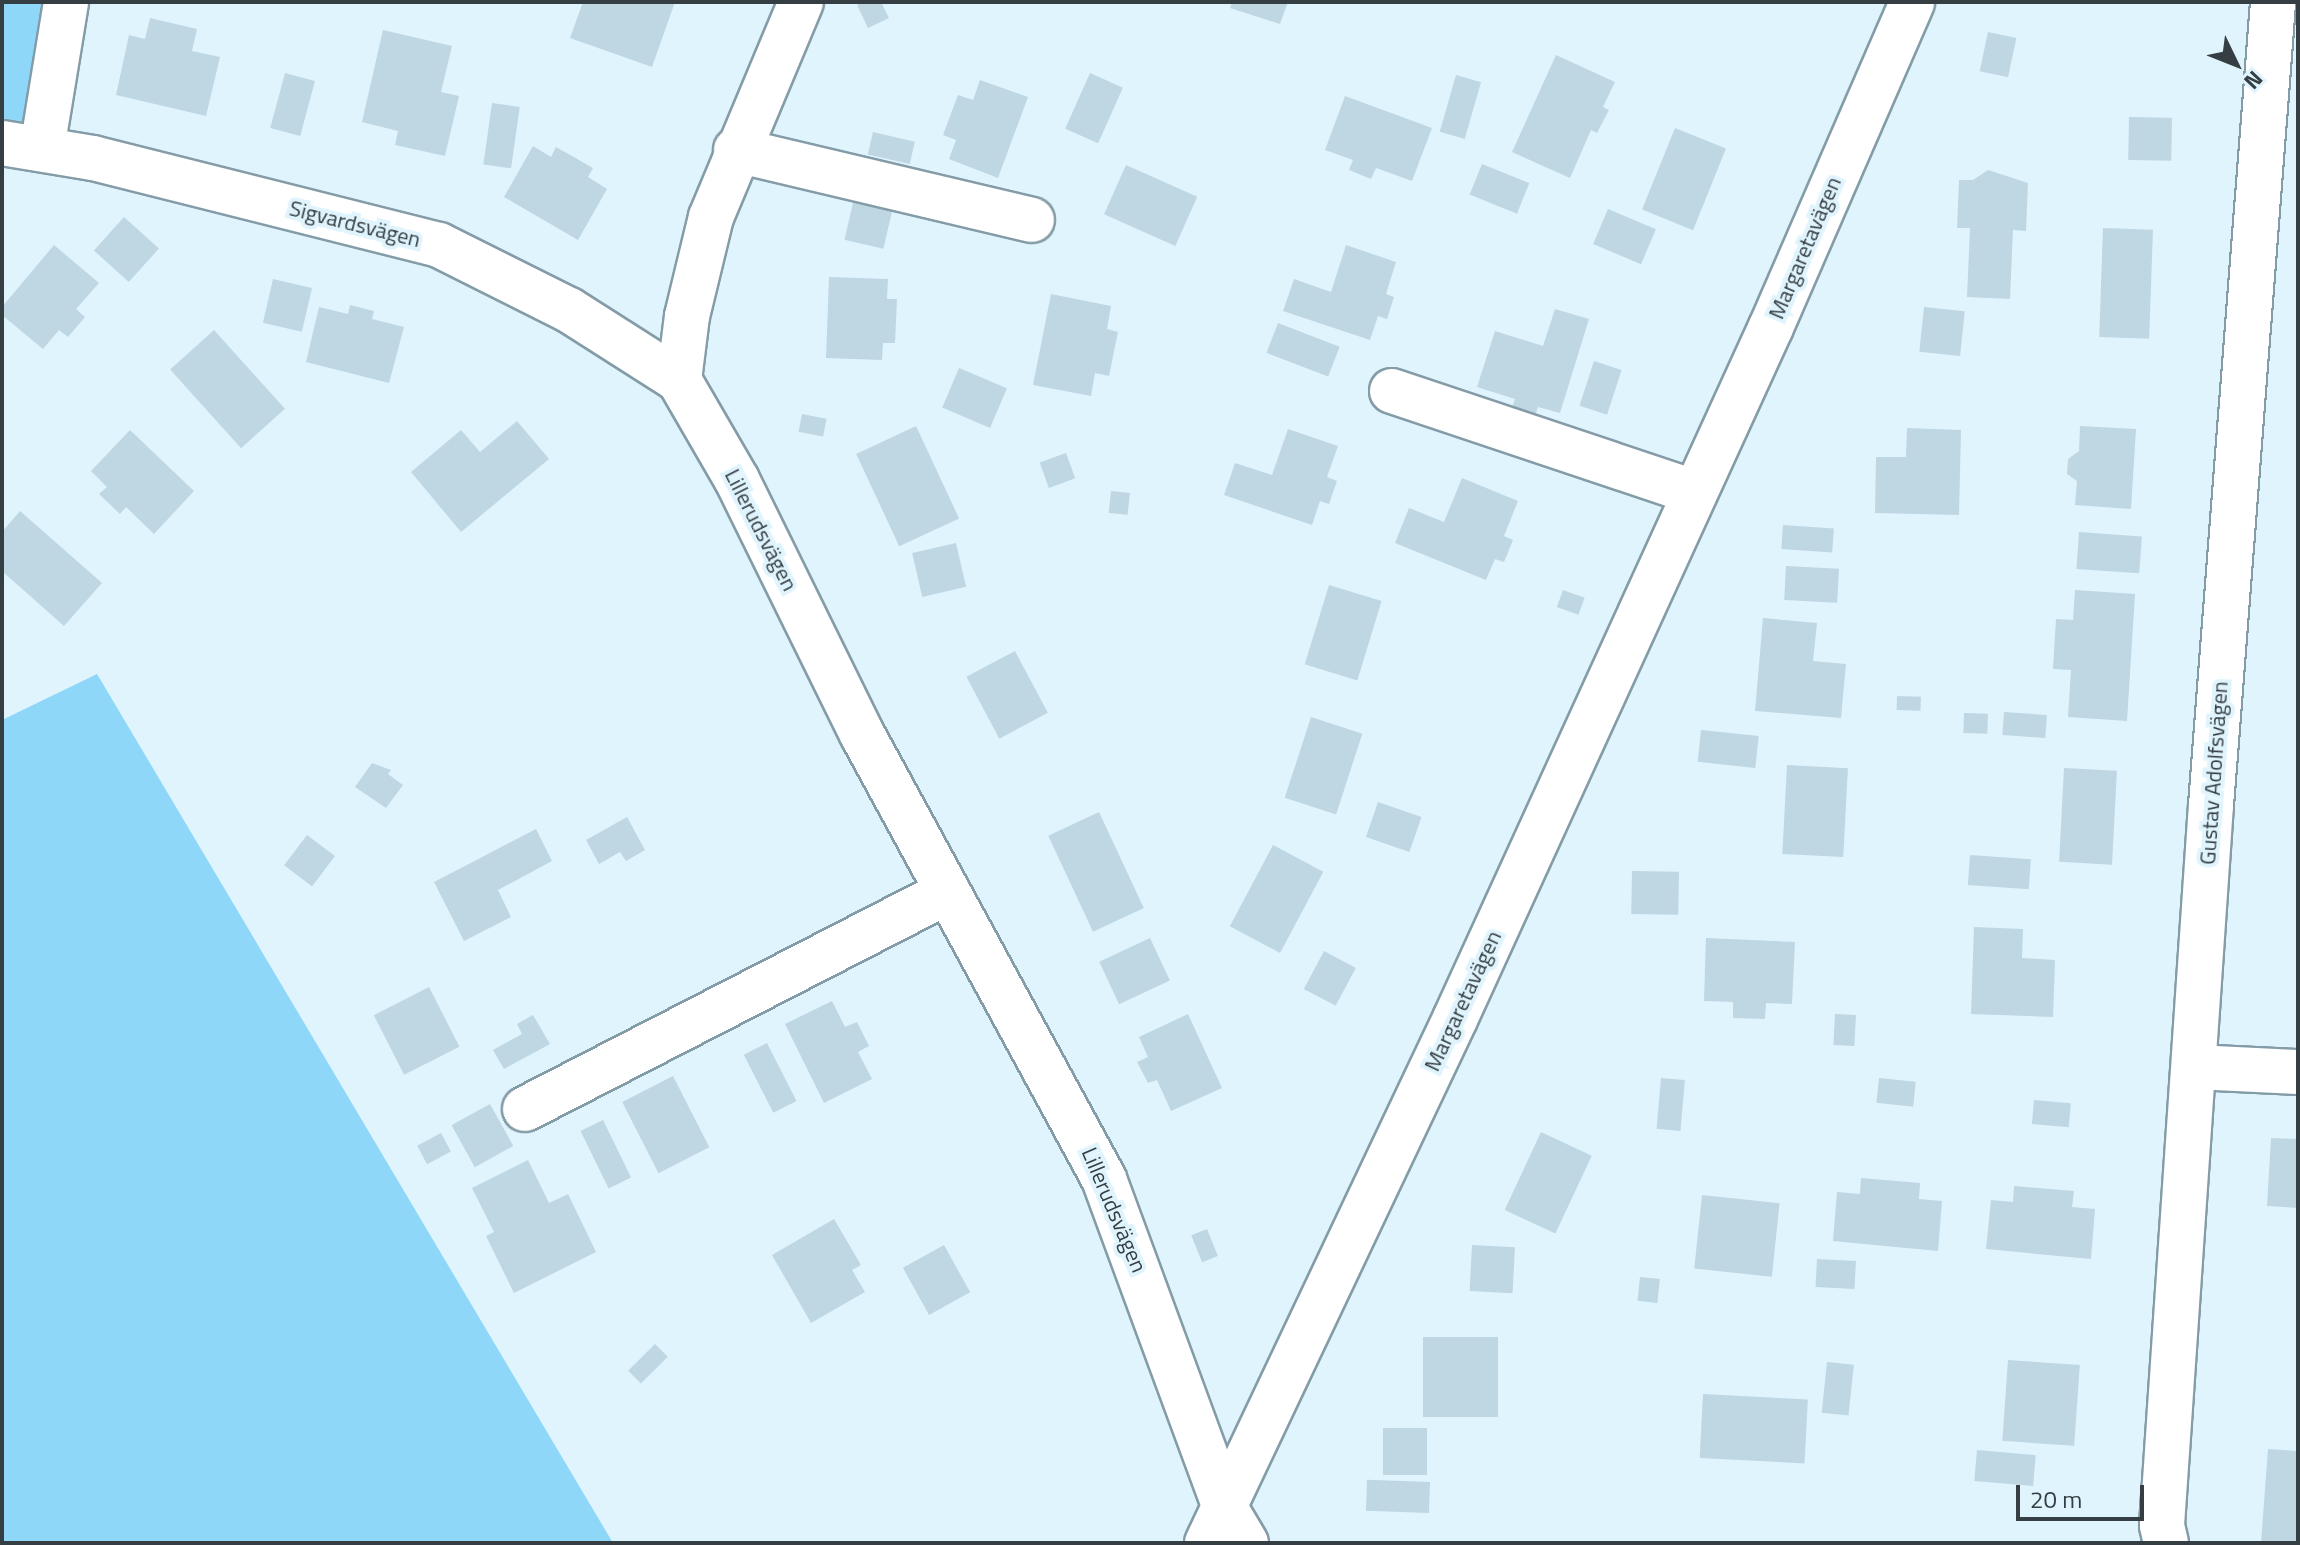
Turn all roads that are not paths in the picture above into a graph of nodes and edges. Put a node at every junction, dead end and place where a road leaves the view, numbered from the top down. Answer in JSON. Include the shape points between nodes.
{"nodes":[{"id":1,"x":66,"y":2,"type":"edge"},
{"id":2,"x":801,"y":2,"type":"edge"},
{"id":3,"x":1912,"y":2,"type":"edge"},
{"id":4,"x":2273,"y":2,"type":"edge"},
{"id":5,"x":22,"y":146,"type":"edge"},
{"id":6,"x":736,"y":150,"type":"junction"},
{"id":7,"x":1032,"y":220,"type":"dead end"},
{"id":8,"x":679,"y":380,"type":"junction"},
{"id":9,"x":1392,"y":391,"type":"dead end"},
{"id":10,"x":1693,"y":492,"type":"junction"},
{"id":11,"x":948,"y":892,"type":"junction"},
{"id":12,"x":2196,"y":1067,"type":"junction"},
{"id":13,"x":2298,"y":1072,"type":"edge"},
{"id":14,"x":525,"y":1109,"type":"dead end"},
{"id":15,"x":1226,"y":1531,"type":"edge"},
{"id":16,"x":2166,"y":1543,"type":"edge"}],
"edges":[{"from":1,"to":5,"type":"street"},
{"from":2,"to":6,"type":"street"},
{"from":3,"to":10,"type":"street","name":"Margaretavägen"},
{"from":4,"to":12,"type":"street","name":"Gustav Adolfsvägen"},
{"from":5,"to":8,"type":"street","name":"Sigvardsvägen","via":[[439,245],[557,303]]},
{"from":6,"to":7,"type":"street"},
{"from":6,"to":8,"type":"street","via":[[701,255]]},
{"from":8,"to":11,"type":"street","name":"Lillerudsvägen","via":[[737,480],[862,734]]},
{"from":9,"to":10,"type":"street"},
{"from":10,"to":15,"type":"street","name":"Margaretavägen"},
{"from":11,"to":14,"type":"street"},
{"from":11,"to":15,"type":"street","name":"Lillerudsvägen","via":[[1104,1179]]},
{"from":12,"to":13,"type":"street"},
{"from":12,"to":16,"type":"street","name":"Gustav Adolfsvägen","via":[[2162,1525]]}]}
